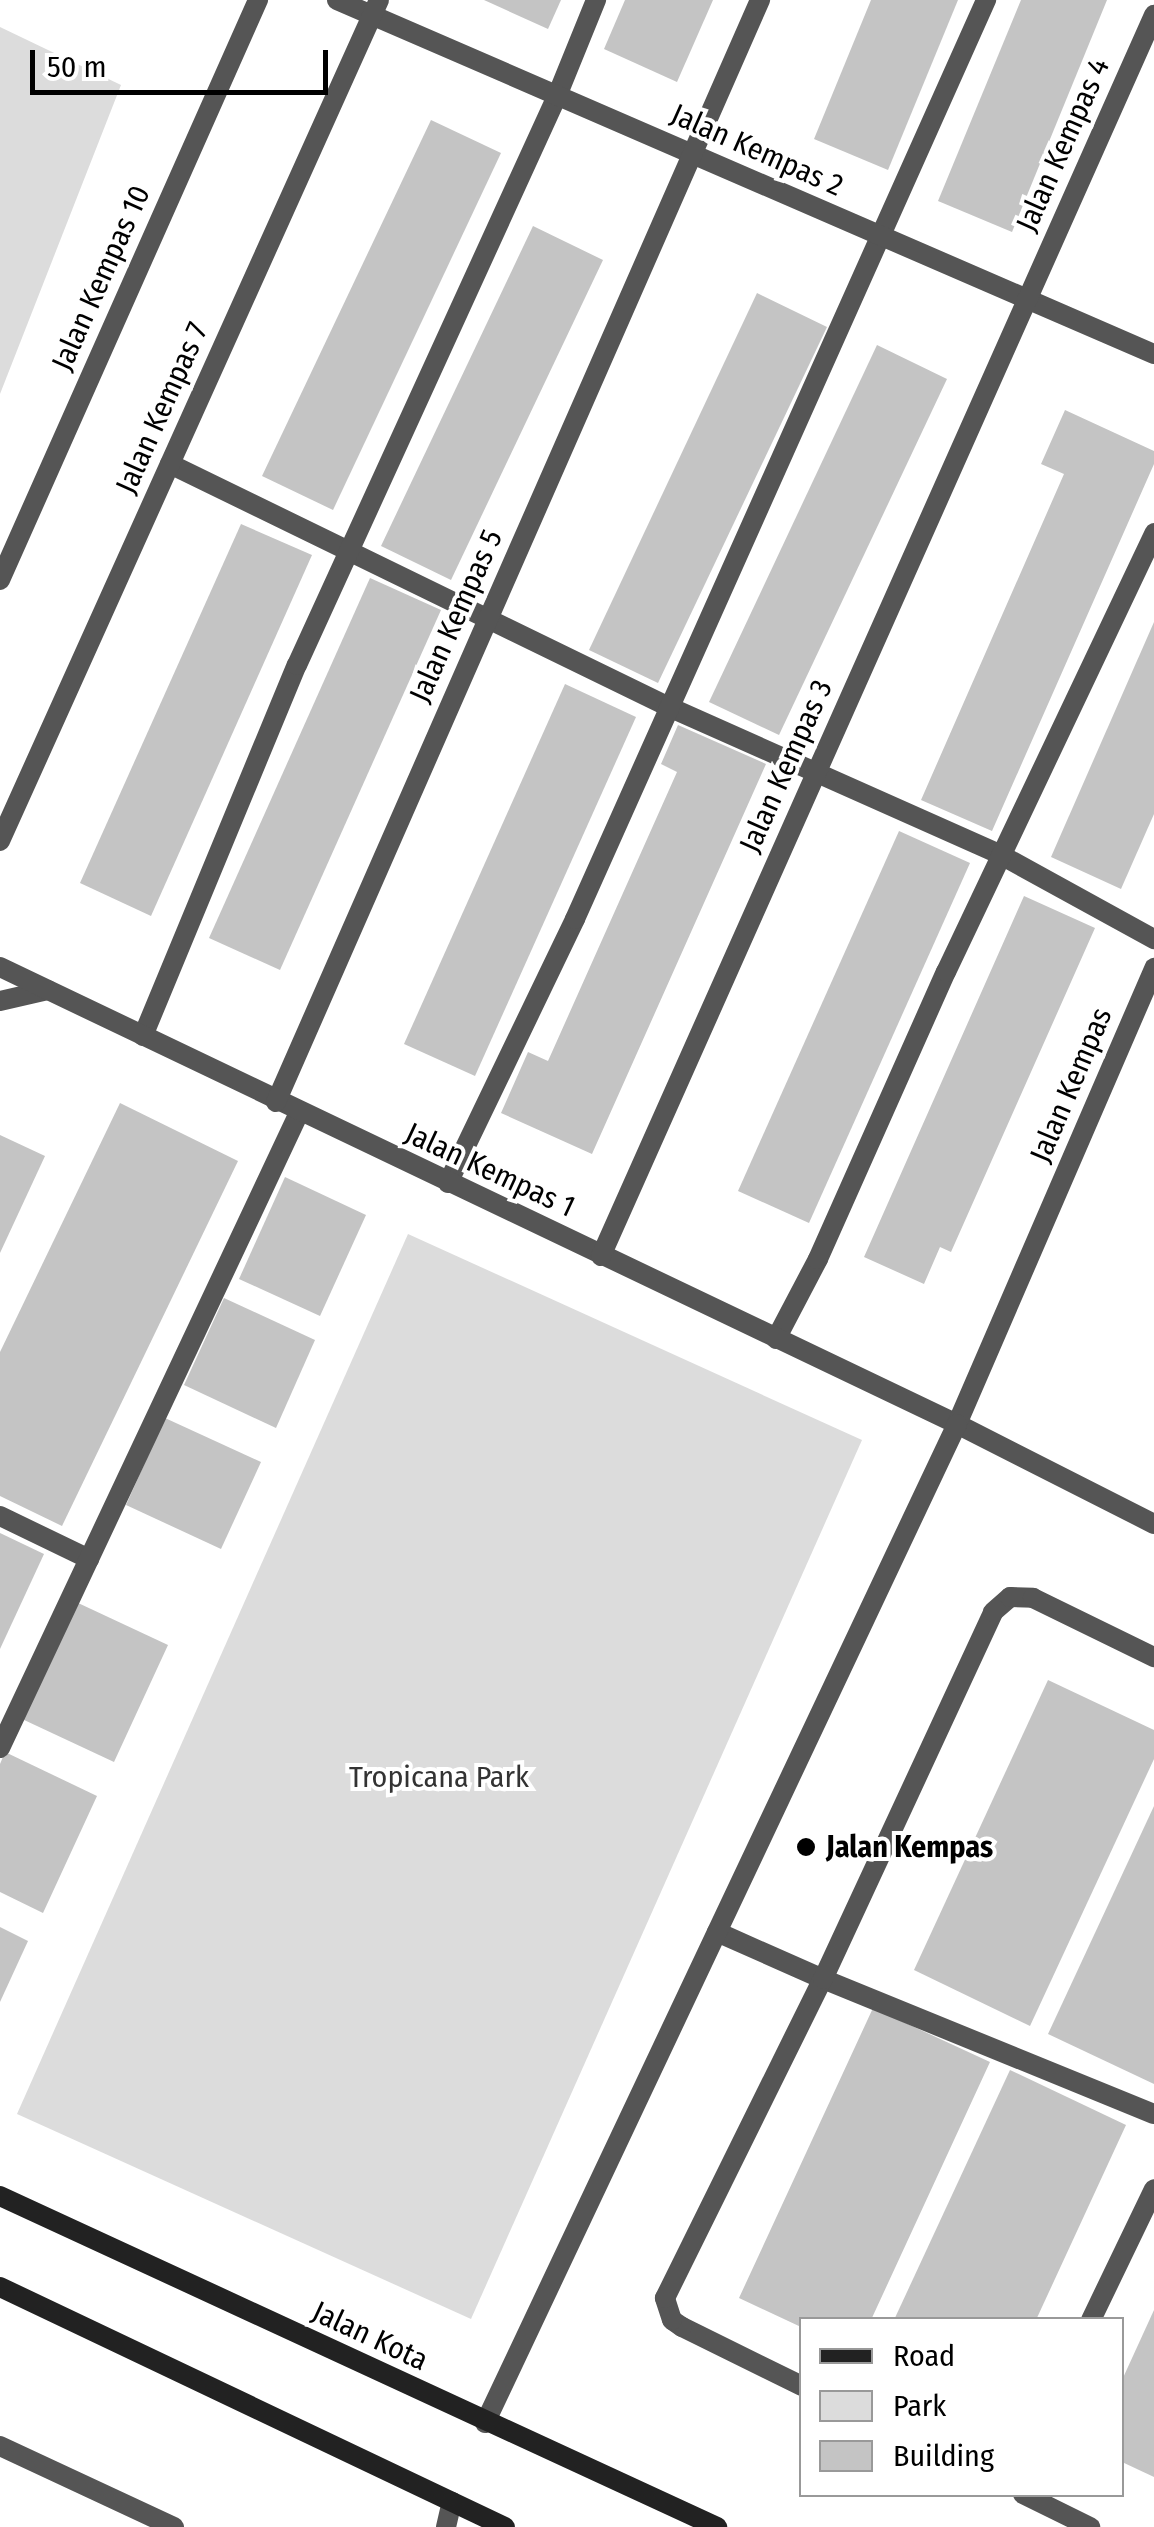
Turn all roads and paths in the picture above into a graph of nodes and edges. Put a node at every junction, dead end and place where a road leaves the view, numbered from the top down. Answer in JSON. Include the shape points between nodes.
{"nodes":[{"id":1,"x":258,"y":0,"type":"edge"},
{"id":2,"x":337,"y":0,"type":"edge"},
{"id":3,"x":596,"y":0,"type":"edge"},
{"id":4,"x":760,"y":0,"type":"edge"},
{"id":5,"x":986,"y":0,"type":"edge"},
{"id":6,"x":376,"y":8,"type":"edge"},
{"id":7,"x":1154,"y":15,"type":"edge"},
{"id":8,"x":558,"y":96,"type":"junction"},
{"id":9,"x":692,"y":154,"type":"junction"},
{"id":10,"x":878,"y":235,"type":"junction"},
{"id":11,"x":1026,"y":300,"type":"junction"},
{"id":12,"x":1154,"y":354,"type":"edge"},
{"id":13,"x":170,"y":464,"type":"junction"},
{"id":14,"x":1154,"y":534,"type":"edge"},
{"id":15,"x":350,"y":548,"type":"junction"},
{"id":16,"x":0,"y":580,"type":"edge"},
{"id":17,"x":488,"y":618,"type":"junction"},
{"id":18,"x":669,"y":707,"type":"junction"},
{"id":19,"x":816,"y":772,"type":"junction"},
{"id":20,"x":0,"y":841,"type":"edge"},
{"id":21,"x":1001,"y":855,"type":"junction"},
{"id":22,"x":1154,"y":940,"type":"edge"},
{"id":23,"x":0,"y":967,"type":"edge"},
{"id":24,"x":1154,"y":968,"type":"edge"},
{"id":25,"x":48,"y":990,"type":"junction"},
{"id":26,"x":0,"y":1001,"type":"edge"},
{"id":27,"x":143,"y":1036,"type":"junction"},
{"id":28,"x":276,"y":1102,"type":"junction"},
{"id":29,"x":299,"y":1114,"type":"junction"},
{"id":30,"x":448,"y":1183,"type":"junction"},
{"id":31,"x":600,"y":1256,"type":"junction"},
{"id":32,"x":776,"y":1339,"type":"junction"},
{"id":33,"x":956,"y":1424,"type":"junction"},
{"id":34,"x":0,"y":1516,"type":"edge"},
{"id":35,"x":1154,"y":1524,"type":"edge"},
{"id":36,"x":89,"y":1559,"type":"junction"},
{"id":37,"x":1154,"y":1658,"type":"edge"},
{"id":38,"x":0,"y":1748,"type":"edge"},
{"id":39,"x":717,"y":1932,"type":"junction"},
{"id":40,"x":823,"y":1978,"type":"junction"},
{"id":41,"x":1154,"y":2114,"type":"edge"},
{"id":42,"x":1154,"y":2188,"type":"edge"},
{"id":43,"x":0,"y":2196,"type":"edge"},
{"id":44,"x":0,"y":2286,"type":"edge"},
{"id":45,"x":1092,"y":2317,"type":"edge"},
{"id":46,"x":799,"y":2385,"type":"edge"},
{"id":47,"x":486,"y":2423,"type":"junction"},
{"id":48,"x":0,"y":2446,"type":"edge"},
{"id":49,"x":1029,"y":2497,"type":"edge"},
{"id":50,"x":452,"y":2502,"type":"junction"},
{"id":51,"x":174,"y":2527,"type":"edge"},
{"id":52,"x":446,"y":2527,"type":"edge"},
{"id":53,"x":505,"y":2527,"type":"edge"},
{"id":54,"x":717,"y":2527,"type":"edge"},
{"id":55,"x":1090,"y":2527,"type":"edge"}],
"edges":[{"from":1,"to":16,"type":"street","name":"Jalan Kempas 10"},
{"from":2,"to":6,"type":"street","name":"Jalan Kempas 2"},
{"from":3,"to":8,"type":"street"},
{"from":4,"to":9,"type":"street","name":"Jalan Kempas 5"},
{"from":5,"to":10,"type":"street"},
{"from":6,"to":8,"type":"street","name":"Jalan Kempas 2"},
{"from":6,"to":13,"type":"street","name":"Jalan Kempas 7"},
{"from":7,"to":11,"type":"street","name":"Jalan Kempas 4"},
{"from":8,"to":9,"type":"street","name":"Jalan Kempas 2"},
{"from":8,"to":15,"type":"street"},
{"from":9,"to":10,"type":"street","name":"Jalan Kempas 2"},
{"from":9,"to":17,"type":"street","name":"Jalan Kempas 5"},
{"from":10,"to":11,"type":"street","name":"Jalan Kempas 2"},
{"from":10,"to":18,"type":"street"},
{"from":11,"to":12,"type":"street","name":"Jalan Kempas 2"},
{"from":11,"to":19,"type":"street","name":"Jalan Kempas 3"},
{"from":13,"to":15,"type":"street"},
{"from":13,"to":20,"type":"street","name":"Jalan Kempas 7"},
{"from":14,"to":21,"type":"street"},
{"from":15,"to":17,"type":"street"},
{"from":15,"to":27,"type":"street"},
{"from":17,"to":18,"type":"street"},
{"from":17,"to":28,"type":"street","name":"Jalan Kempas 5"},
{"from":18,"to":19,"type":"street"},
{"from":18,"to":30,"type":"street"},
{"from":19,"to":21,"type":"street"},
{"from":19,"to":31,"type":"street","name":"Jalan Kempas 3"},
{"from":21,"to":22,"type":"street"},
{"from":21,"to":32,"type":"street"},
{"from":23,"to":25,"type":"street","name":"Jalan Kempas 1"},
{"from":24,"to":33,"type":"street","name":"Jalan Kempas"},
{"from":25,"to":26,"type":"street"},
{"from":25,"to":27,"type":"street","name":"Jalan Kempas 1"},
{"from":27,"to":28,"type":"street","name":"Jalan Kempas 1"},
{"from":28,"to":29,"type":"street","name":"Jalan Kempas 1"},
{"from":29,"to":30,"type":"street","name":"Jalan Kempas 1"},
{"from":29,"to":36,"type":"street"},
{"from":30,"to":31,"type":"street","name":"Jalan Kempas 1"},
{"from":31,"to":32,"type":"street","name":"Jalan Kempas 1"},
{"from":32,"to":33,"type":"street","name":"Jalan Kempas 1"},
{"from":33,"to":35,"type":"street","name":"Jalan Kempas 1"},
{"from":33,"to":39,"type":"street","name":"Jalan Kempas"},
{"from":34,"to":36,"type":"street"},
{"from":36,"to":38,"type":"street"},
{"from":37,"to":40,"type":"street","via":[[1033,1598],[1000,1603]]},
{"from":39,"to":40,"type":"street"},
{"from":39,"to":47,"type":"street","name":"Jalan Kempas"},
{"from":40,"to":41,"type":"street"},
{"from":40,"to":46,"type":"street","via":[[665,2298],[672,2320],[682,2327]]},
{"from":42,"to":45,"type":"street"},
{"from":43,"to":47,"type":"main road","name":"Jalan Kota"},
{"from":44,"to":50,"type":"main road"},
{"from":47,"to":54,"type":"main road","name":"Jalan Kota"},
{"from":48,"to":51,"type":"street"},
{"from":49,"to":55,"type":"street"},
{"from":50,"to":52,"type":"street"},
{"from":50,"to":53,"type":"main road"}]}
